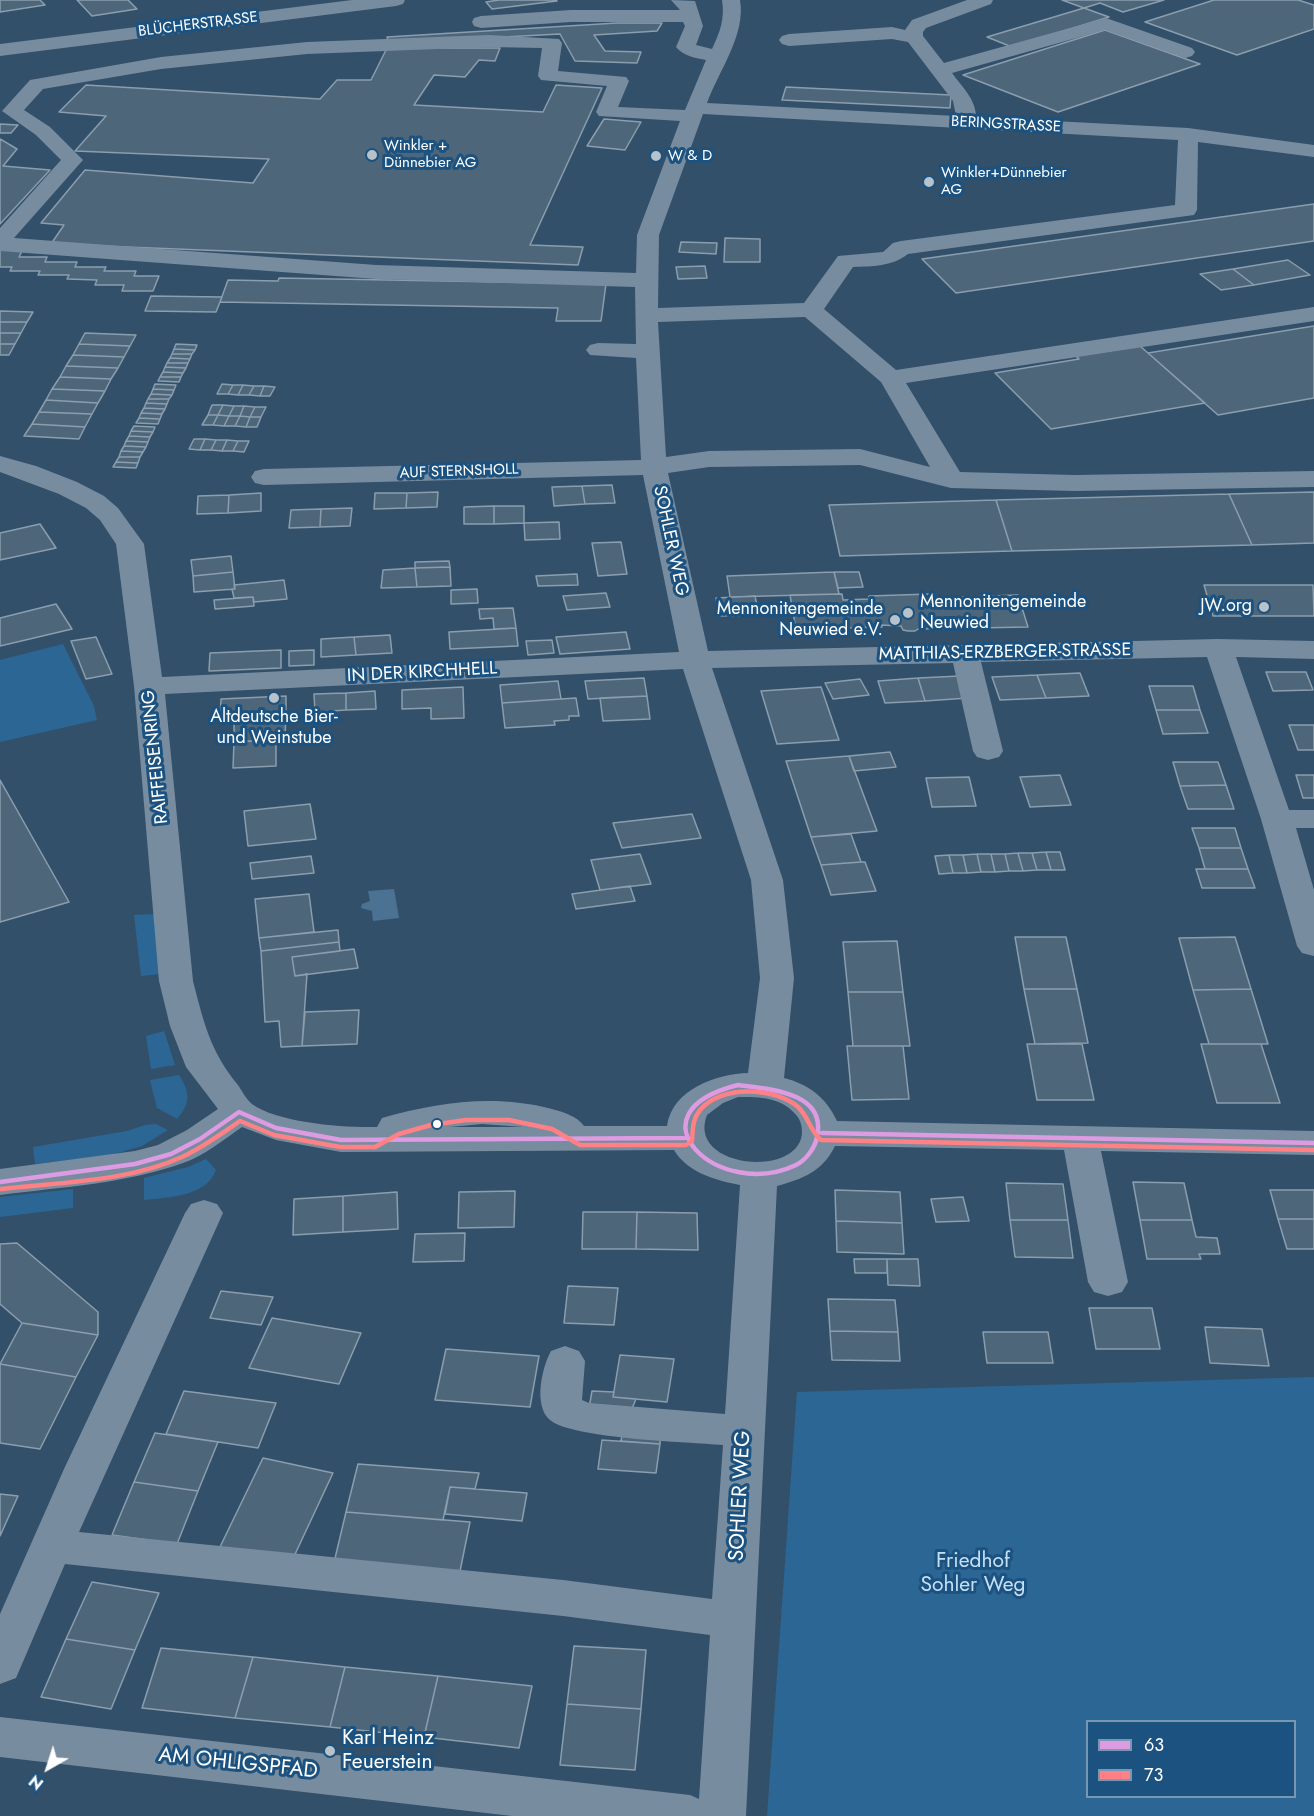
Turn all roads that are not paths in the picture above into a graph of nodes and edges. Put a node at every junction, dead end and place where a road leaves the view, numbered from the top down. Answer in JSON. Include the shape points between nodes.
{"nodes":[{"id":1,"x":396,"y":0,"type":"edge"},
{"id":2,"x":731,"y":0,"type":"edge"},
{"id":3,"x":984,"y":0,"type":"edge"},
{"id":4,"x":585,"y":1,"type":"edge"},
{"id":5,"x":692,"y":16,"type":"junction"},
{"id":6,"x":464,"y":23,"type":"dead end"},
{"id":7,"x":440,"y":24,"type":"dead end"},
{"id":8,"x":405,"y":27,"type":"dead end"},
{"id":9,"x":914,"y":37,"type":"junction"},
{"id":10,"x":789,"y":40,"type":"dead end"},
{"id":11,"x":0,"y":50,"type":"edge"},
{"id":12,"x":1185,"y":52,"type":"dead end"},
{"id":13,"x":718,"y":55,"type":"junction"},
{"id":14,"x":939,"y":71,"type":"junction"},
{"id":15,"x":6,"y":111,"type":"edge"},
{"id":16,"x":695,"y":112,"type":"junction"},
{"id":17,"x":966,"y":123,"type":"junction"},
{"id":18,"x":1188,"y":134,"type":"junction"},
{"id":19,"x":1314,"y":151,"type":"edge"},
{"id":20,"x":0,"y":243,"type":"edge"},
{"id":21,"x":648,"y":280,"type":"junction"},
{"id":22,"x":811,"y":310,"type":"junction"},
{"id":23,"x":1314,"y":314,"type":"edge"},
{"id":24,"x":646,"y":315,"type":"junction"},
{"id":25,"x":598,"y":351,"type":"dead end"},
{"id":26,"x":648,"y":351,"type":"junction"},
{"id":27,"x":891,"y":378,"type":"junction"},
{"id":28,"x":0,"y":464,"type":"edge"},
{"id":29,"x":654,"y":467,"type":"junction"},
{"id":30,"x":264,"y":477,"type":"dead end"},
{"id":31,"x":1314,"y":479,"type":"edge"},
{"id":32,"x":951,"y":480,"type":"junction"},
{"id":33,"x":1218,"y":648,"type":"junction"},
{"id":34,"x":1314,"y":650,"type":"edge"},
{"id":35,"x":965,"y":654,"type":"junction"},
{"id":36,"x":696,"y":660,"type":"junction"},
{"id":37,"x":149,"y":686,"type":"junction"},
{"id":38,"x":988,"y":751,"type":"dead end"},
{"id":39,"x":1277,"y":819,"type":"junction"},
{"id":40,"x":1314,"y":819,"type":"edge"},
{"id":41,"x":1314,"y":946,"type":"edge"},
{"id":42,"x":765,"y":1085,"type":"junction"},
{"id":43,"x":239,"y":1112,"type":"junction"},
{"id":44,"x":822,"y":1133,"type":"junction"},
{"id":45,"x":685,"y":1138,"type":"junction"},
{"id":46,"x":1080,"y":1138,"type":"junction"},
{"id":47,"x":1314,"y":1143,"type":"edge"},
{"id":48,"x":759,"y":1175,"type":"junction"},
{"id":49,"x":0,"y":1182,"type":"edge"},
{"id":50,"x":204,"y":1213,"type":"dead end"},
{"id":51,"x":1108,"y":1281,"type":"dead end"},
{"id":52,"x":565,"y":1361,"type":"dead end"},
{"id":53,"x":745,"y":1431,"type":"junction"},
{"id":54,"x":53,"y":1546,"type":"junction"},
{"id":55,"x":734,"y":1620,"type":"junction"},
{"id":56,"x":9,"y":1621,"type":"edge"},
{"id":57,"x":0,"y":1665,"type":"edge"},
{"id":58,"x":0,"y":1737,"type":"edge"},
{"id":59,"x":690,"y":1816,"type":"edge"},
{"id":60,"x":722,"y":1816,"type":"edge"}],
"edges":[{"from":1,"to":11,"type":"street","name":"BLÜCHERSTRASSE"},
{"from":2,"to":13,"type":"street","name":"SOHLER WEG","via":[[731,28]]},
{"from":3,"to":9,"type":"street","via":[[919,24],[913,31]]},
{"from":4,"to":5,"type":"street","via":[[675,0],[688,5]]},
{"from":5,"to":6,"type":"street","via":[[571,16]]},
{"from":5,"to":13,"type":"street","via":[[694,26],[686,47]]},
{"from":7,"to":8,"type":"street"},
{"from":9,"to":10,"type":"street","via":[[892,33]]},
{"from":9,"to":14,"type":"street"},
{"from":12,"to":14,"type":"street","via":[[1106,24]]},
{"from":13,"to":16,"type":"street","name":"SOHLER WEG"},
{"from":14,"to":17,"type":"street","via":[[966,108]]},
{"from":15,"to":16,"type":"street","name":"BERINGSTRASSE","via":[[37,84],[161,63],[307,48],[489,41],[552,43],[548,76],[619,81],[606,112]]},
{"from":15,"to":20,"type":"street","via":[[43,131],[73,160]]},
{"from":16,"to":17,"type":"street","name":"BERINGSTRASSE"},
{"from":16,"to":21,"type":"street","name":"SOHLER WEG","via":[[648,235]]},
{"from":17,"to":18,"type":"street","name":"BERINGSTRASSE"},
{"from":18,"to":19,"type":"street","name":"BERINGSTRASSE"},
{"from":18,"to":22,"type":"street","via":[[1186,210],[901,248],[889,258],[846,261]]},
{"from":20,"to":21,"type":"street","via":[[376,272]]},
{"from":21,"to":24,"type":"street","name":"SOHLER WEG"},
{"from":22,"to":24,"type":"street"},
{"from":22,"to":27,"type":"street"},
{"from":23,"to":27,"type":"street"},
{"from":24,"to":26,"type":"street","name":"SOHLER WEG"},
{"from":25,"to":26,"type":"street"},
{"from":26,"to":29,"type":"street","name":"SOHLER WEG"},
{"from":27,"to":32,"type":"street"},
{"from":28,"to":37,"type":"street","name":"RAIFFEISENRING","via":[[95,502],[109,514],[130,544]]},
{"from":29,"to":30,"type":"street","name":"AUF STERNSHOLL"},
{"from":29,"to":32,"type":"street","name":"AUF STERNSHOLL","via":[[709,459],[860,457]]},
{"from":29,"to":36,"type":"street","name":"SOHLER WEG"},
{"from":31,"to":32,"type":"street","name":"AUF STERNSHOLL","via":[[1075,483]]},
{"from":33,"to":34,"type":"street","name":"MATTHIAS-ERZBERGER-STRASSE"},
{"from":33,"to":35,"type":"street","name":"MATTHIAS-ERZBERGER-STRASSE"},
{"from":33,"to":39,"type":"street"},
{"from":35,"to":36,"type":"street","name":"MATTHIAS-ERZBERGER-STRASSE"},
{"from":35,"to":38,"type":"street"},
{"from":36,"to":37,"type":"street","name":"IN DER KIRCHHELL"},
{"from":36,"to":42,"type":"street","name":"SOHLER WEG","via":[[767,880],[777,978]]},
{"from":37,"to":43,"type":"street","name":"RAIFFEISENRING","via":[[177,981],[187,1026],[204,1067]]},
{"from":39,"to":40,"type":"street"},
{"from":39,"to":41,"type":"street"},
{"from":42,"to":44,"type":"street","via":[[781,1088],[807,1102]]},
{"from":42,"to":45,"type":"street","via":[[738,1085],[714,1091],[695,1103],[685,1120]]},
{"from":43,"to":45,"type":"street","name":"RAIFFEISENRING","via":[[276,1128],[341,1140]]},
{"from":43,"to":49,"type":"street","via":[[171,1154],[135,1164]]},
{"from":44,"to":46,"type":"street"},
{"from":44,"to":48,"type":"street","via":[[816,1149],[803,1162]]},
{"from":45,"to":48,"type":"street","via":[[695,1153],[712,1166]]},
{"from":46,"to":47,"type":"street"},
{"from":46,"to":51,"type":"street"},
{"from":48,"to":53,"type":"street","name":"SOHLER WEG"},
{"from":50,"to":54,"type":"street"},
{"from":52,"to":53,"type":"street","via":[[561,1405],[565,1410],[586,1418]]},
{"from":53,"to":55,"type":"street","name":"SOHLER WEG"},
{"from":54,"to":55,"type":"street","via":[[562,1598]]},
{"from":54,"to":56,"type":"street"},
{"from":55,"to":60,"type":"street","name":"SOHLER WEG"},
{"from":56,"to":57,"type":"street"},
{"from":58,"to":59,"type":"street","name":"AM OHLIGSPFAD"}]}
